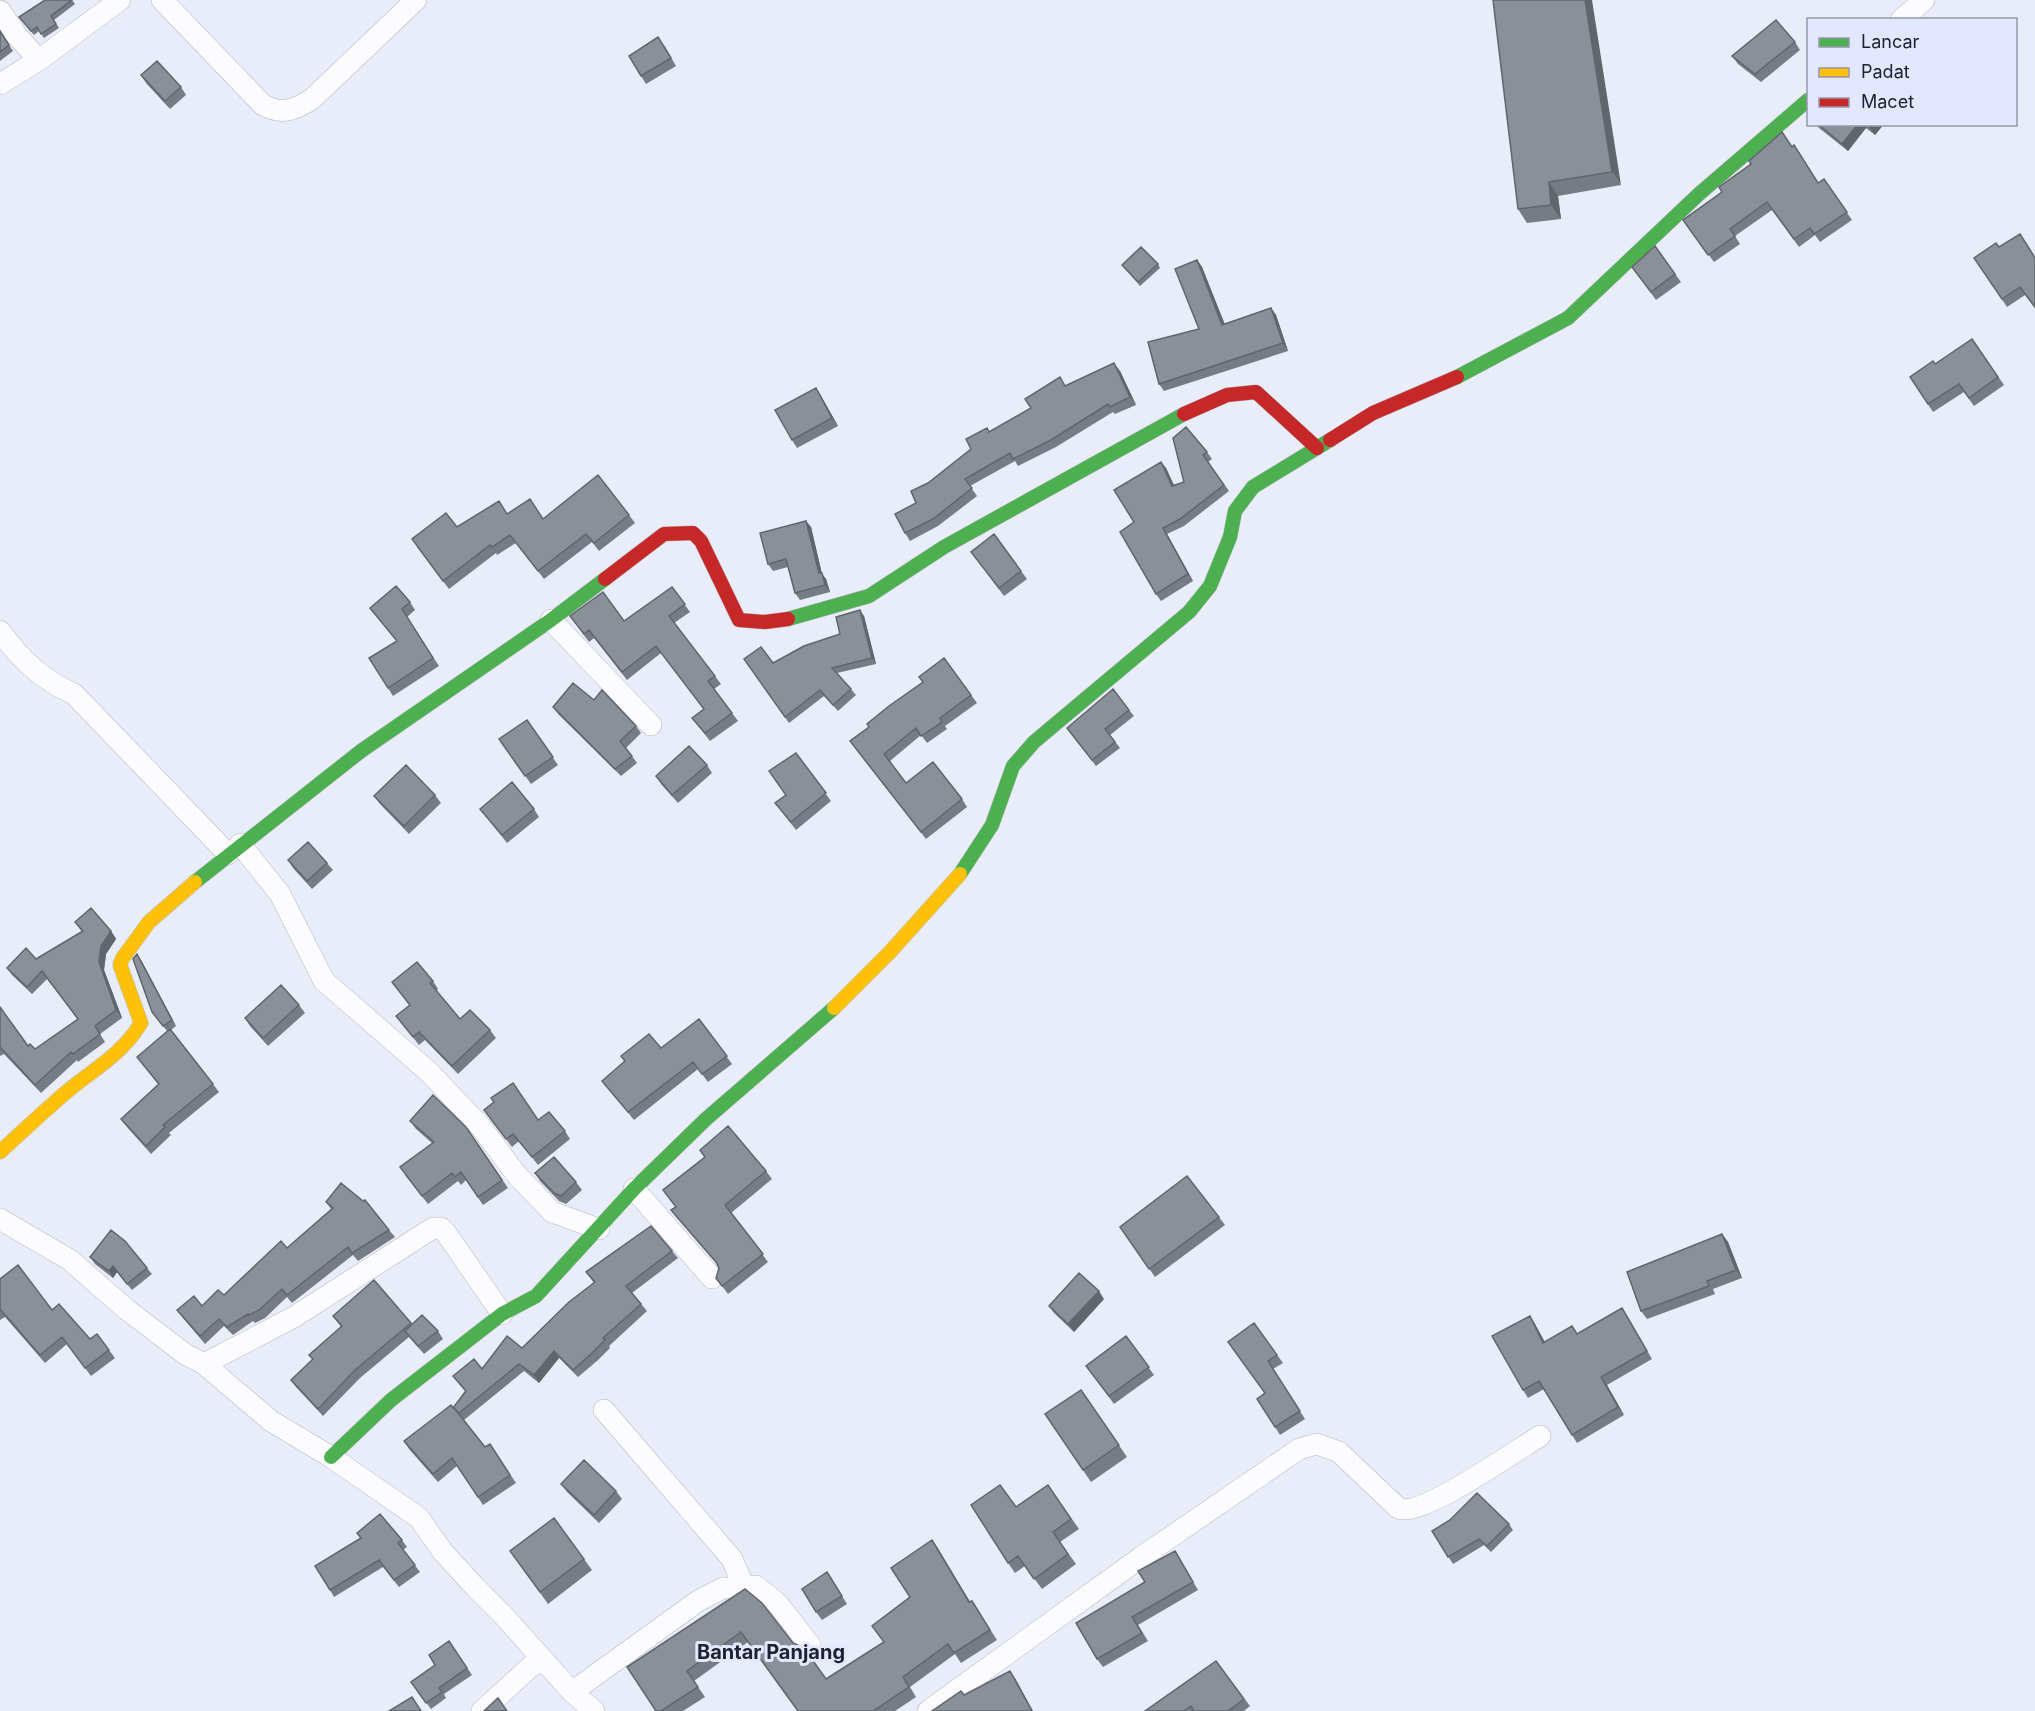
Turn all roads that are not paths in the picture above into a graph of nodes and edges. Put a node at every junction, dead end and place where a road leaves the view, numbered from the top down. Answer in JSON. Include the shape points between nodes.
{"nodes":[{"id":1,"x":120,"y":0,"type":"edge"},
{"id":2,"x":162,"y":0,"type":"edge"},
{"id":3,"x":416,"y":0,"type":"edge"},
{"id":4,"x":1924,"y":0,"type":"edge"},
{"id":5,"x":0,"y":11,"type":"edge"},
{"id":6,"x":1904,"y":18,"type":"edge"},
{"id":7,"x":39,"y":60,"type":"junction"},
{"id":8,"x":0,"y":84,"type":"edge"},
{"id":9,"x":1807,"y":102,"type":"edge"},
{"id":10,"x":1317,"y":448,"type":"junction"},
{"id":11,"x":551,"y":620,"type":"junction"},
{"id":12,"x":0,"y":631,"type":"edge"},
{"id":13,"x":651,"y":725,"type":"dead end"},
{"id":14,"x":234,"y":849,"type":"junction"},
{"id":15,"x":0,"y":1152,"type":"edge"},
{"id":16,"x":634,"y":1189,"type":"junction"},
{"id":17,"x":0,"y":1219,"type":"edge"},
{"id":18,"x":599,"y":1229,"type":"junction"},
{"id":19,"x":712,"y":1278,"type":"dead end"},
{"id":20,"x":502,"y":1314,"type":"junction"},
{"id":21,"x":204,"y":1364,"type":"junction"},
{"id":22,"x":604,"y":1410,"type":"dead end"},
{"id":23,"x":1540,"y":1436,"type":"dead end"},
{"id":24,"x":331,"y":1457,"type":"junction"},
{"id":25,"x":743,"y":1585,"type":"junction"},
{"id":26,"x":810,"y":1645,"type":"dead end"},
{"id":27,"x":540,"y":1658,"type":"junction"},
{"id":28,"x":572,"y":1692,"type":"junction"},
{"id":29,"x":482,"y":1711,"type":"edge"},
{"id":30,"x":594,"y":1711,"type":"edge"},
{"id":31,"x":928,"y":1711,"type":"edge"}],
"edges":[{"from":1,"to":7,"type":"street"},
{"from":2,"to":3,"type":"street","via":[[263,105],[274,111],[294,110],[312,99]]},
{"from":4,"to":6,"type":"street"},
{"from":5,"to":7,"type":"street"},
{"from":7,"to":8,"type":"street"},
{"from":9,"to":10,"type":"street","via":[[1699,194],[1568,318],[1453,379],[1373,413]]},
{"from":10,"to":11,"type":"street","via":[[1256,392],[1234,392],[1162,425],[944,547],[860,600],[768,624],[739,620],[701,541],[683,532],[664,534]]},
{"from":10,"to":16,"type":"street","via":[[1253,487],[1235,511],[1230,537],[1210,586],[1189,612],[1034,742],[1013,766],[992,825],[931,909],[822,1020],[706,1119]]},
{"from":11,"to":13,"type":"street"},
{"from":11,"to":14,"type":"street","via":[[361,751]]},
{"from":12,"to":14,"type":"street","via":[[27,665],[51,684],[74,694]]},
{"from":14,"to":15,"type":"street","via":[[148,922],[122,959],[121,971],[141,1023],[134,1037]]},
{"from":14,"to":18,"type":"street","via":[[280,894],[324,981],[429,1072],[552,1212]]},
{"from":16,"to":18,"type":"street"},
{"from":16,"to":19,"type":"street"},
{"from":17,"to":21,"type":"street","via":[[70,1260],[160,1335]]},
{"from":18,"to":20,"type":"street","via":[[536,1296]]},
{"from":20,"to":21,"type":"street","via":[[446,1233],[433,1228],[294,1317]]},
{"from":20,"to":24,"type":"street","via":[[391,1401]]},
{"from":21,"to":24,"type":"street","via":[[271,1421]]},
{"from":22,"to":25,"type":"street","via":[[732,1559]]},
{"from":23,"to":31,"type":"street","via":[[1466,1482],[1408,1511],[1398,1508],[1339,1452],[1317,1444],[1299,1449]]},
{"from":24,"to":27,"type":"street","via":[[419,1518],[443,1552],[504,1614]]},
{"from":25,"to":26,"type":"street","via":[[756,1586],[778,1605]]},
{"from":25,"to":28,"type":"street","via":[[723,1588],[698,1601]]},
{"from":27,"to":28,"type":"street"},
{"from":27,"to":29,"type":"street"},
{"from":28,"to":30,"type":"street"}]}
